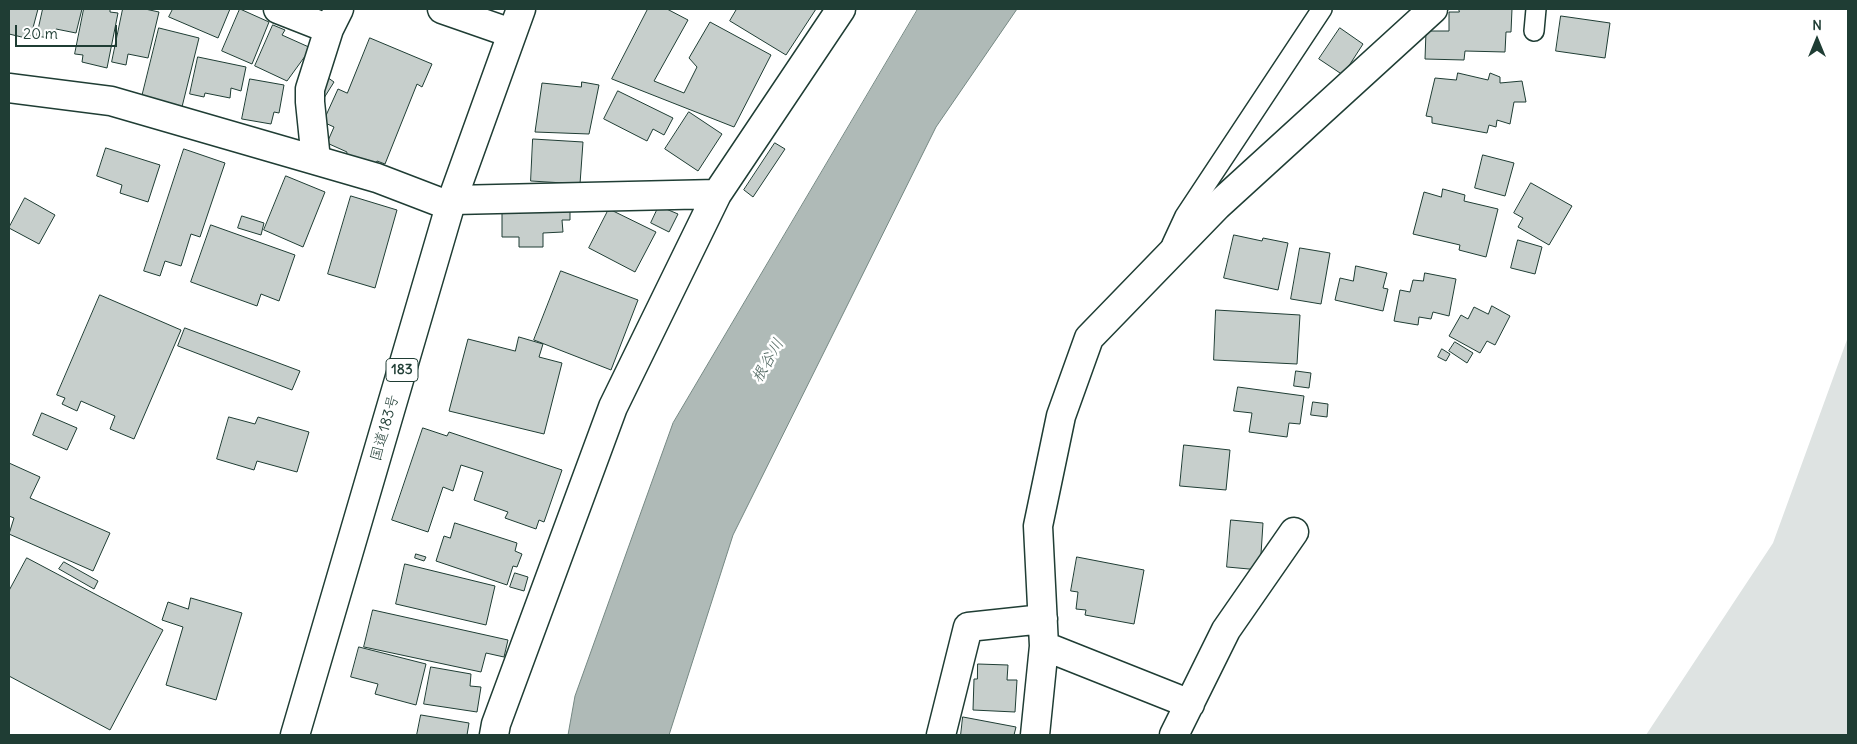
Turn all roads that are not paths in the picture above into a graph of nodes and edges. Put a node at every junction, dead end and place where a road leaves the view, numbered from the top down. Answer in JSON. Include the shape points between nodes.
{"nodes":[{"id":1,"x":278,"y":9,"type":"edge"},
{"id":2,"x":442,"y":9,"type":"edge"},
{"id":3,"x":840,"y":9,"type":"edge"},
{"id":4,"x":1322,"y":9,"type":"edge"},
{"id":5,"x":1433,"y":9,"type":"edge"},
{"id":6,"x":1536,"y":9,"type":"edge"},
{"id":7,"x":334,"y":19,"type":"edge"},
{"id":8,"x":516,"y":21,"type":"edge"},
{"id":9,"x":1534,"y":31,"type":"dead end"},
{"id":10,"x":9,"y":88,"type":"edge"},
{"id":11,"x":316,"y":160,"type":"junction"},
{"id":12,"x":717,"y":194,"type":"junction"},
{"id":13,"x":451,"y":203,"type":"junction"},
{"id":14,"x":1164,"y":261,"type":"junction"},
{"id":15,"x":1294,"y":532,"type":"dead end"},
{"id":16,"x":1043,"y":619,"type":"junction"},
{"id":17,"x":1044,"y":646,"type":"junction"},
{"id":18,"x":1190,"y":704,"type":"junction"},
{"id":19,"x":295,"y":735,"type":"edge"},
{"id":20,"x":494,"y":735,"type":"edge"},
{"id":21,"x":941,"y":735,"type":"edge"},
{"id":22,"x":1035,"y":735,"type":"edge"},
{"id":23,"x":1174,"y":735,"type":"edge"}],
"edges":[{"from":1,"to":7,"type":"main road"},
{"from":2,"to":8,"type":"main road"},
{"from":3,"to":12,"type":"main road"},
{"from":4,"to":14,"type":"lane","via":[[1186,216]]},
{"from":5,"to":14,"type":"main road","via":[[1217,206]]},
{"from":6,"to":9,"type":"lane"},
{"from":7,"to":11,"type":"main road","via":[[310,89]]},
{"from":8,"to":13,"type":"main road","name":"国道183号","number":"183"},
{"from":10,"to":11,"type":"main road","via":[[111,101]]},
{"from":11,"to":13,"type":"main road"},
{"from":12,"to":13,"type":"main road"},
{"from":12,"to":20,"type":"main road","via":[[613,407]]},
{"from":13,"to":19,"type":"main road","name":"国道183号","number":"183"},
{"from":14,"to":16,"type":"main road","via":[[1089,338],[1060,416],[1038,526]]},
{"from":15,"to":18,"type":"main road","via":[[1226,630]]},
{"from":16,"to":17,"type":"main road"},
{"from":16,"to":21,"type":"main road","via":[[968,627]]},
{"from":17,"to":18,"type":"main road"},
{"from":17,"to":22,"type":"main road"},
{"from":18,"to":23,"type":"main road"}]}
